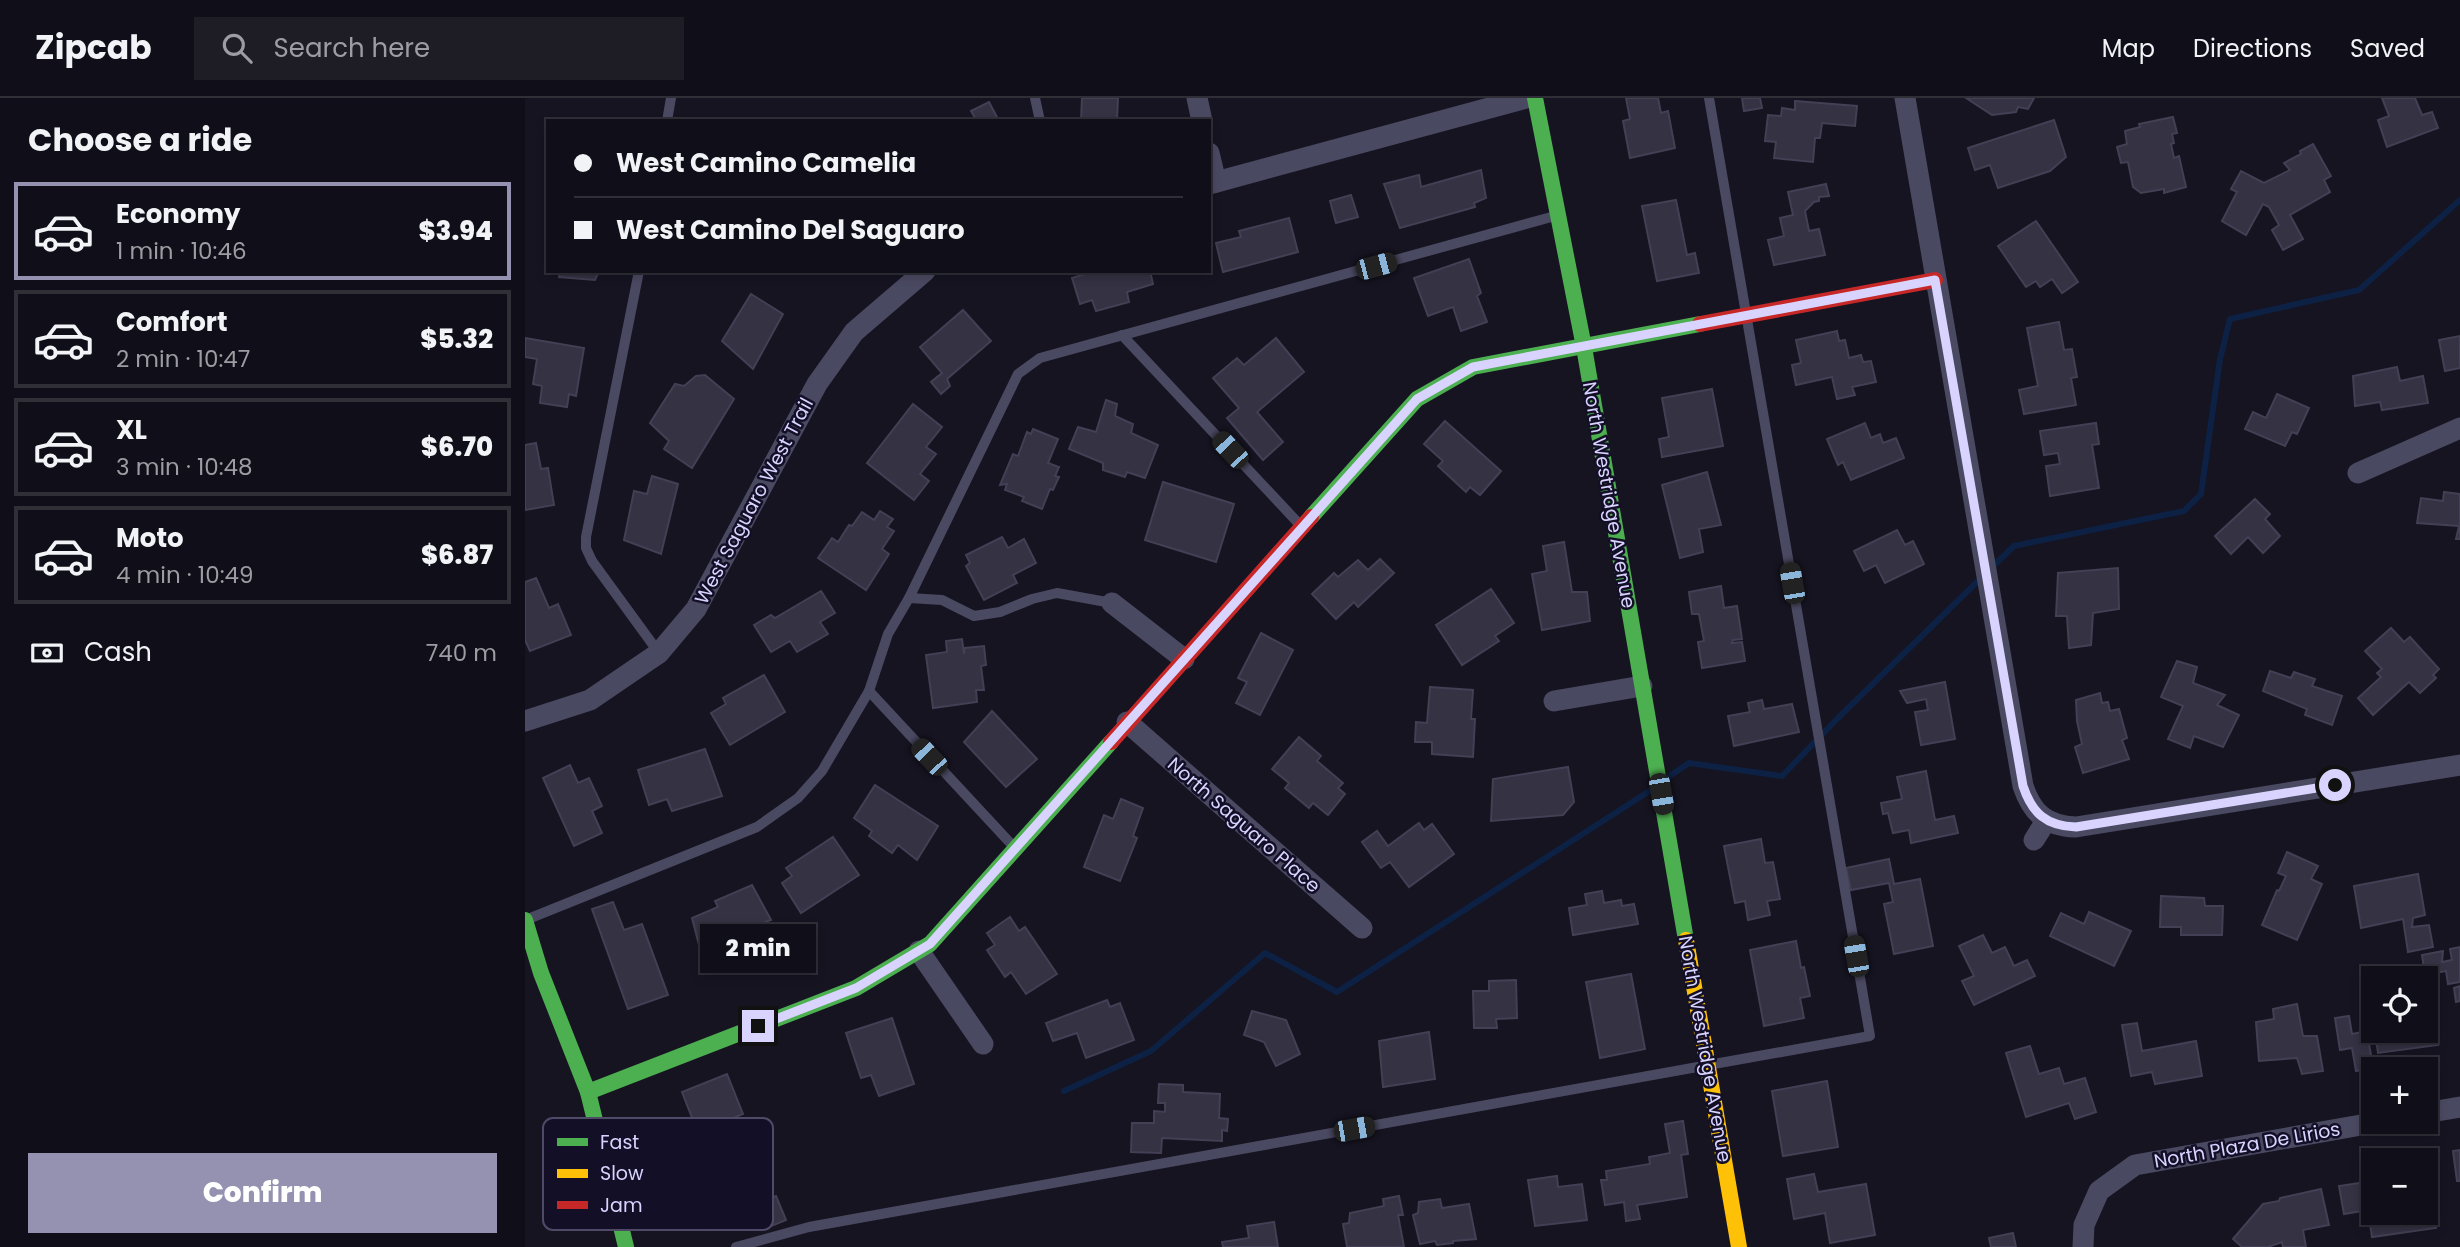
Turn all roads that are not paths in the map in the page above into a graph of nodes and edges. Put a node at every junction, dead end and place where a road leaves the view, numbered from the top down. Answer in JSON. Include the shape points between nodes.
{"nodes":[{"id":1,"x":671,"y":98,"type":"edge"},
{"id":2,"x":1035,"y":98,"type":"edge"},
{"id":3,"x":1197,"y":98,"type":"edge"},
{"id":4,"x":1526,"y":98,"type":"edge"},
{"id":5,"x":1535,"y":98,"type":"edge"},
{"id":6,"x":1709,"y":98,"type":"edge"},
{"id":7,"x":1905,"y":98,"type":"edge"},
{"id":8,"x":1478,"y":105,"type":"edge"},
{"id":9,"x":667,"y":119,"type":"edge"},
{"id":10,"x":1040,"y":119,"type":"edge"},
{"id":11,"x":1202,"y":119,"type":"edge"},
{"id":12,"x":1213,"y":183,"type":"edge"},
{"id":13,"x":1558,"y":216,"type":"junction"},
{"id":14,"x":639,"y":273,"type":"edge"},
{"id":15,"x":923,"y":273,"type":"edge"},
{"id":16,"x":1935,"y":280,"type":"junction"},
{"id":17,"x":1746,"y":316,"type":"junction"},
{"id":18,"x":1122,"y":335,"type":"junction"},
{"id":19,"x":1584,"y":347,"type":"junction"},
{"id":20,"x":2460,"y":428,"type":"edge"},
{"id":21,"x":2358,"y":473,"type":"dead end"},
{"id":22,"x":1302,"y":527,"type":"junction"},
{"id":23,"x":909,"y":598,"type":"junction"},
{"id":24,"x":1112,"y":603,"type":"joint"},
{"id":25,"x":659,"y":653,"type":"junction"},
{"id":26,"x":1184,"y":659,"type":"junction"},
{"id":27,"x":1642,"y":686,"type":"junction"},
{"id":28,"x":869,"y":691,"type":"junction"},
{"id":29,"x":1554,"y":701,"type":"dead end"},
{"id":30,"x":525,"y":721,"type":"edge"},
{"id":31,"x":1127,"y":722,"type":"junction"},
{"id":32,"x":2460,"y":765,"type":"edge"},
{"id":33,"x":2043,"y":819,"type":"junction"},
{"id":34,"x":2034,"y":840,"type":"dead end"},
{"id":35,"x":1015,"y":848,"type":"junction"},
{"id":36,"x":525,"y":920,"type":"edge"},
{"id":37,"x":1362,"y":928,"type":"dead end"},
{"id":38,"x":919,"y":951,"type":"junction"},
{"id":39,"x":533,"y":976,"type":"edge"},
{"id":40,"x":983,"y":1044,"type":"dead end"},
{"id":41,"x":1708,"y":1065,"type":"junction"},
{"id":42,"x":588,"y":1092,"type":"junction"},
{"id":43,"x":2460,"y":1107,"type":"edge"},
{"id":44,"x":2438,"y":1111,"type":"edge"},
{"id":45,"x":594,"y":1118,"type":"edge"},
{"id":46,"x":2361,"y":1125,"type":"edge"},
{"id":47,"x":622,"y":1230,"type":"edge"},
{"id":48,"x":626,"y":1247,"type":"edge"},
{"id":49,"x":736,"y":1247,"type":"edge"},
{"id":50,"x":1739,"y":1247,"type":"edge"},
{"id":51,"x":2083,"y":1247,"type":"edge"}],
"edges":[{"from":1,"to":9,"type":"lane"},
{"from":2,"to":10,"type":"lane"},
{"from":3,"to":11,"type":"street"},
{"from":4,"to":8,"type":"street"},
{"from":5,"to":13,"type":"street","name":"North Westridge Avenue"},
{"from":6,"to":17,"type":"lane"},
{"from":7,"to":16,"type":"street"},
{"from":8,"to":12,"type":"street"},
{"from":13,"to":18,"type":"lane"},
{"from":13,"to":19,"type":"street","name":"North Westridge Avenue"},
{"from":14,"to":25,"type":"lane","via":[[586,548]]},
{"from":15,"to":25,"type":"street","name":"West Saguaro West Trail","via":[[846,342],[817,384],[696,609]]},
{"from":16,"to":17,"type":"street"},
{"from":16,"to":33,"type":"street","via":[[2023,786]]},
{"from":17,"to":19,"type":"street"},
{"from":17,"to":41,"type":"lane","via":[[1870,1036]]},
{"from":18,"to":22,"type":"lane"},
{"from":18,"to":23,"type":"lane","via":[[1040,358],[1018,374]]},
{"from":19,"to":22,"type":"street","via":[[1473,367],[1417,399]]},
{"from":19,"to":27,"type":"street","name":"North Westridge Avenue"},
{"from":20,"to":21,"type":"street"},
{"from":22,"to":26,"type":"street"},
{"from":23,"to":24,"type":"lane","via":[[942,600],[974,616],[1057,593]]},
{"from":23,"to":28,"type":"lane","via":[[888,634]]},
{"from":24,"to":26,"type":"street"},
{"from":25,"to":30,"type":"street","name":"West Saguaro West Trail","via":[[590,700]]},
{"from":26,"to":31,"type":"street"},
{"from":27,"to":29,"type":"street"},
{"from":27,"to":41,"type":"street","name":"North Westridge Avenue"},
{"from":28,"to":35,"type":"lane"},
{"from":28,"to":36,"type":"lane","via":[[822,771],[798,798],[757,827]]},
{"from":31,"to":35,"type":"street"},
{"from":31,"to":37,"type":"street","name":"North Saguaro Place"},
{"from":32,"to":33,"type":"street","via":[[2076,827]]},
{"from":33,"to":34,"type":"street"},
{"from":35,"to":38,"type":"street"},
{"from":36,"to":39,"type":"street"},
{"from":38,"to":40,"type":"street"},
{"from":38,"to":42,"type":"street","via":[[856,988]]},
{"from":39,"to":42,"type":"street"},
{"from":41,"to":49,"type":"lane","via":[[809,1227]]},
{"from":41,"to":50,"type":"street","name":"North Westridge Avenue"},
{"from":42,"to":45,"type":"street"},
{"from":43,"to":44,"type":"street"},
{"from":46,"to":51,"type":"street","name":"North Plaza De Lirios","via":[[2135,1165],[2099,1191],[2084,1225]]},
{"from":47,"to":48,"type":"street"}]}
